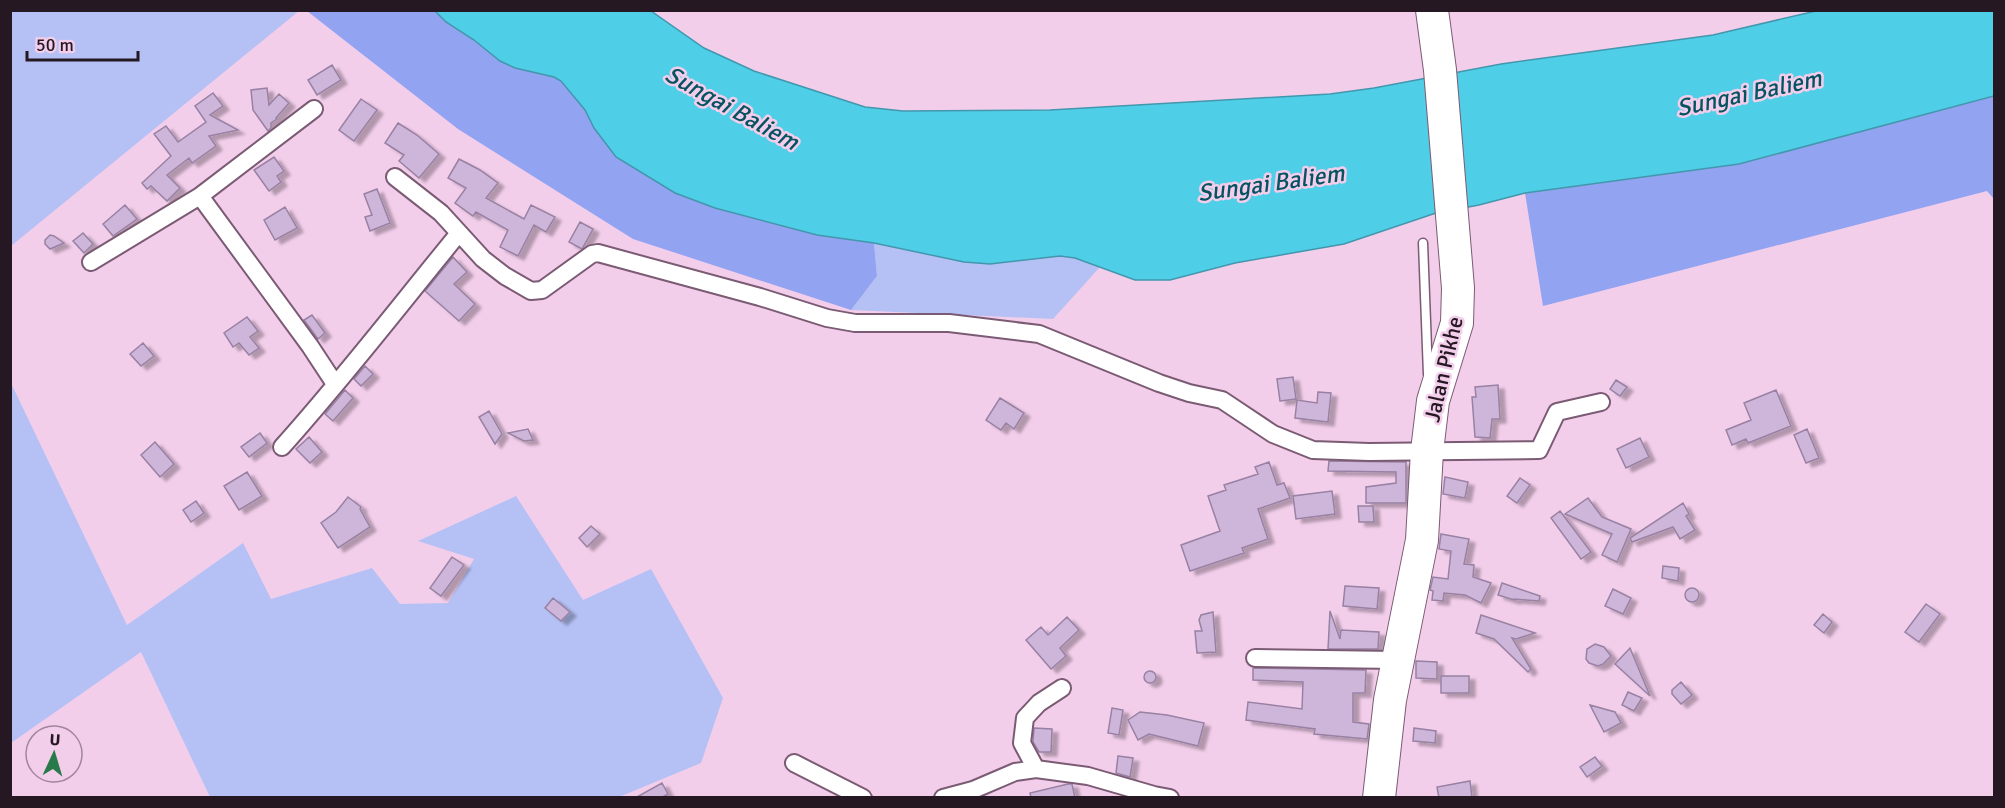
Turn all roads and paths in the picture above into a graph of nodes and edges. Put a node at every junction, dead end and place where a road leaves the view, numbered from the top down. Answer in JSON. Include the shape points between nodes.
{"nodes":[{"id":1,"x":1432,"y":13,"type":"edge"},
{"id":2,"x":314,"y":109,"type":"dead end"},
{"id":3,"x":394,"y":177,"type":"dead end"},
{"id":4,"x":200,"y":196,"type":"junction"},
{"id":5,"x":459,"y":233,"type":"junction"},
{"id":6,"x":1423,"y":243,"type":"dead end"},
{"id":7,"x":91,"y":262,"type":"dead end"},
{"id":8,"x":335,"y":384,"type":"junction"},
{"id":9,"x":1433,"y":401,"type":"junction"},
{"id":10,"x":1601,"y":402,"type":"dead end"},
{"id":11,"x":282,"y":447,"type":"dead end"},
{"id":12,"x":1427,"y":451,"type":"junction"},
{"id":13,"x":1255,"y":658,"type":"dead end"},
{"id":14,"x":1397,"y":660,"type":"junction"},
{"id":15,"x":1062,"y":688,"type":"dead end"},
{"id":16,"x":794,"y":763,"type":"dead end"},
{"id":17,"x":1036,"y":769,"type":"junction"},
{"id":18,"x":863,"y":798,"type":"edge"},
{"id":19,"x":943,"y":798,"type":"edge"},
{"id":20,"x":1170,"y":798,"type":"edge"},
{"id":21,"x":1379,"y":798,"type":"edge"}],
"edges":[{"from":1,"to":9,"type":"highway","name":"Jalan Pikhe","via":[[1458,288],[1457,323]]},
{"from":2,"to":4,"type":"street"},
{"from":3,"to":5,"type":"street","via":[[441,213]]},
{"from":4,"to":7,"type":"street"},
{"from":4,"to":8,"type":"street"},
{"from":5,"to":8,"type":"street"},
{"from":5,"to":12,"type":"street","via":[[483,259],[531,291],[542,290],[592,254],[608,255],[827,318],[855,323],[949,323],[1040,334],[1159,383],[1222,400],[1273,434],[1313,450]]},
{"from":6,"to":9,"type":"lane","via":[[1428,382]]},
{"from":8,"to":11,"type":"street"},
{"from":9,"to":12,"type":"highway","name":"Jalan Pikhe"},
{"from":10,"to":12,"type":"street","via":[[1557,412],[1539,450]]},
{"from":12,"to":14,"type":"highway","name":"Jalan Pikhe","via":[[1422,540]]},
{"from":13,"to":14,"type":"street"},
{"from":14,"to":21,"type":"highway","name":"Jalan Pikhe"},
{"from":15,"to":17,"type":"street","via":[[1025,718],[1022,743]]},
{"from":16,"to":18,"type":"street"},
{"from":17,"to":19,"type":"street","via":[[1015,772]]},
{"from":17,"to":20,"type":"street","via":[[1088,776]]}]}
